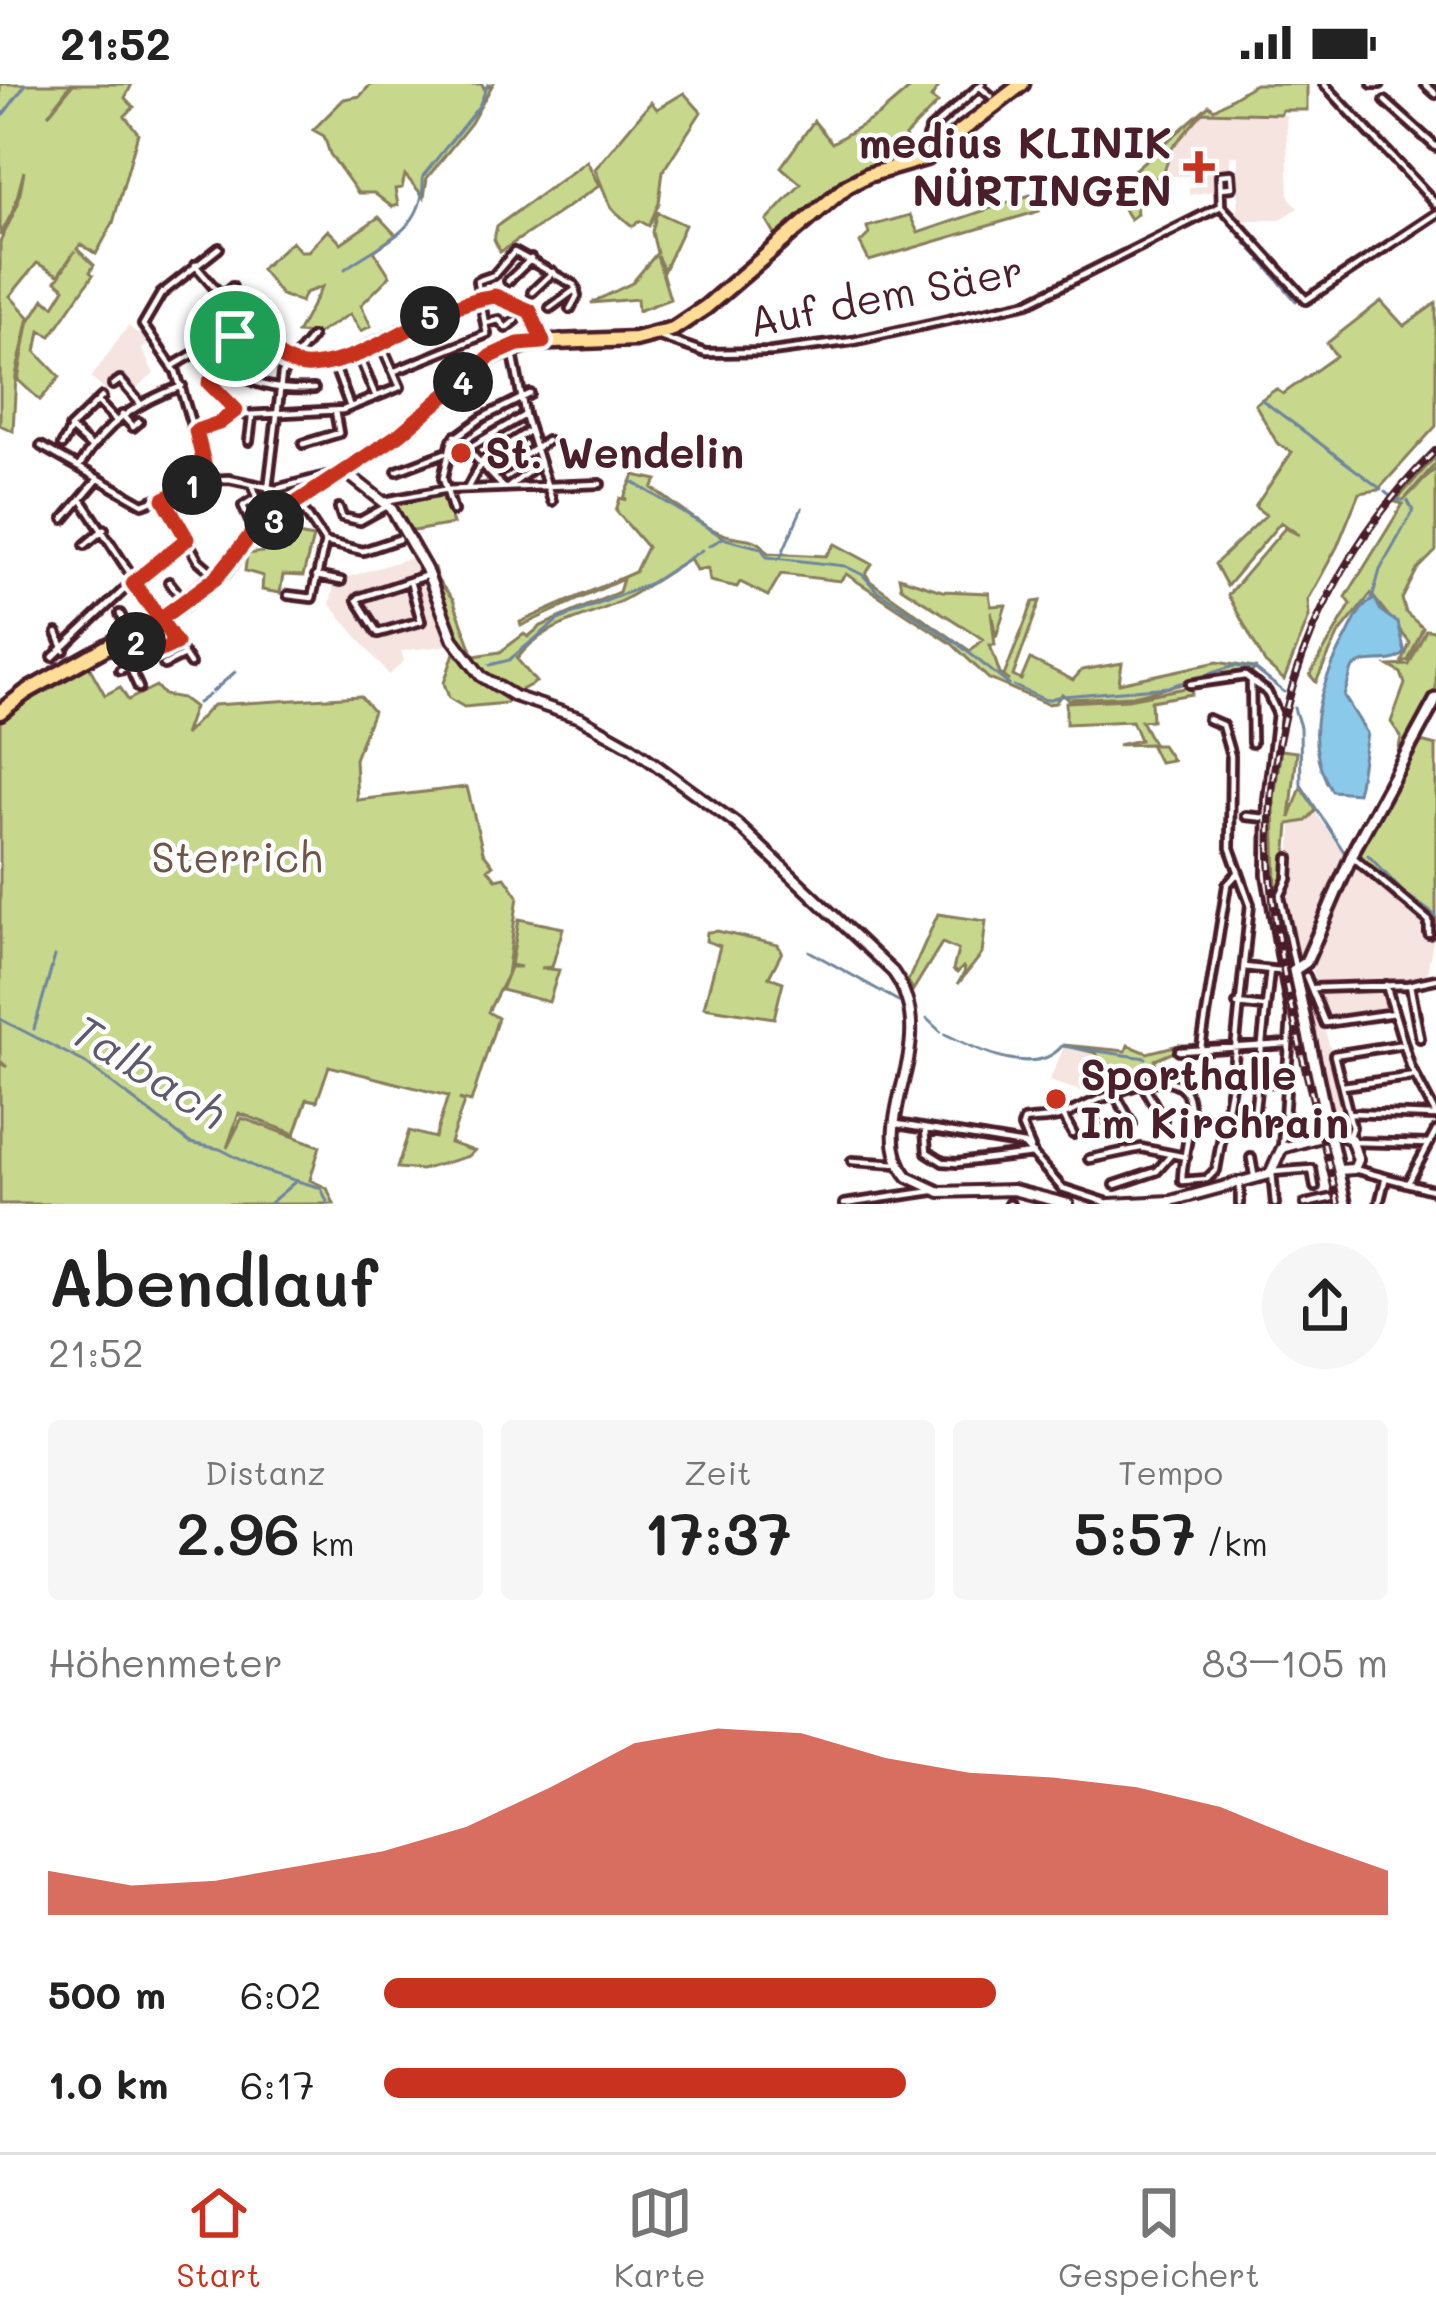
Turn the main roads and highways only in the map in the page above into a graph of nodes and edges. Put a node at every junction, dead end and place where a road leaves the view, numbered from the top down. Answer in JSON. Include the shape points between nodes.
{"nodes":[{"id":1,"x":1022,"y":84,"type":"edge"},
{"id":2,"x":1436,"y":699,"type":"edge"},
{"id":3,"x":0,"y":712,"type":"edge"},
{"id":4,"x":1345,"y":1204,"type":"edge"}],
"edges":[{"from":1,"to":3,"type":"main road","via":[[926,158],[847,186],[672,333],[518,344],[491,356],[412,424],[314,484],[184,602]]},
{"from":2,"to":4,"type":"main road","via":[[1353,851],[1301,972]]}]}
